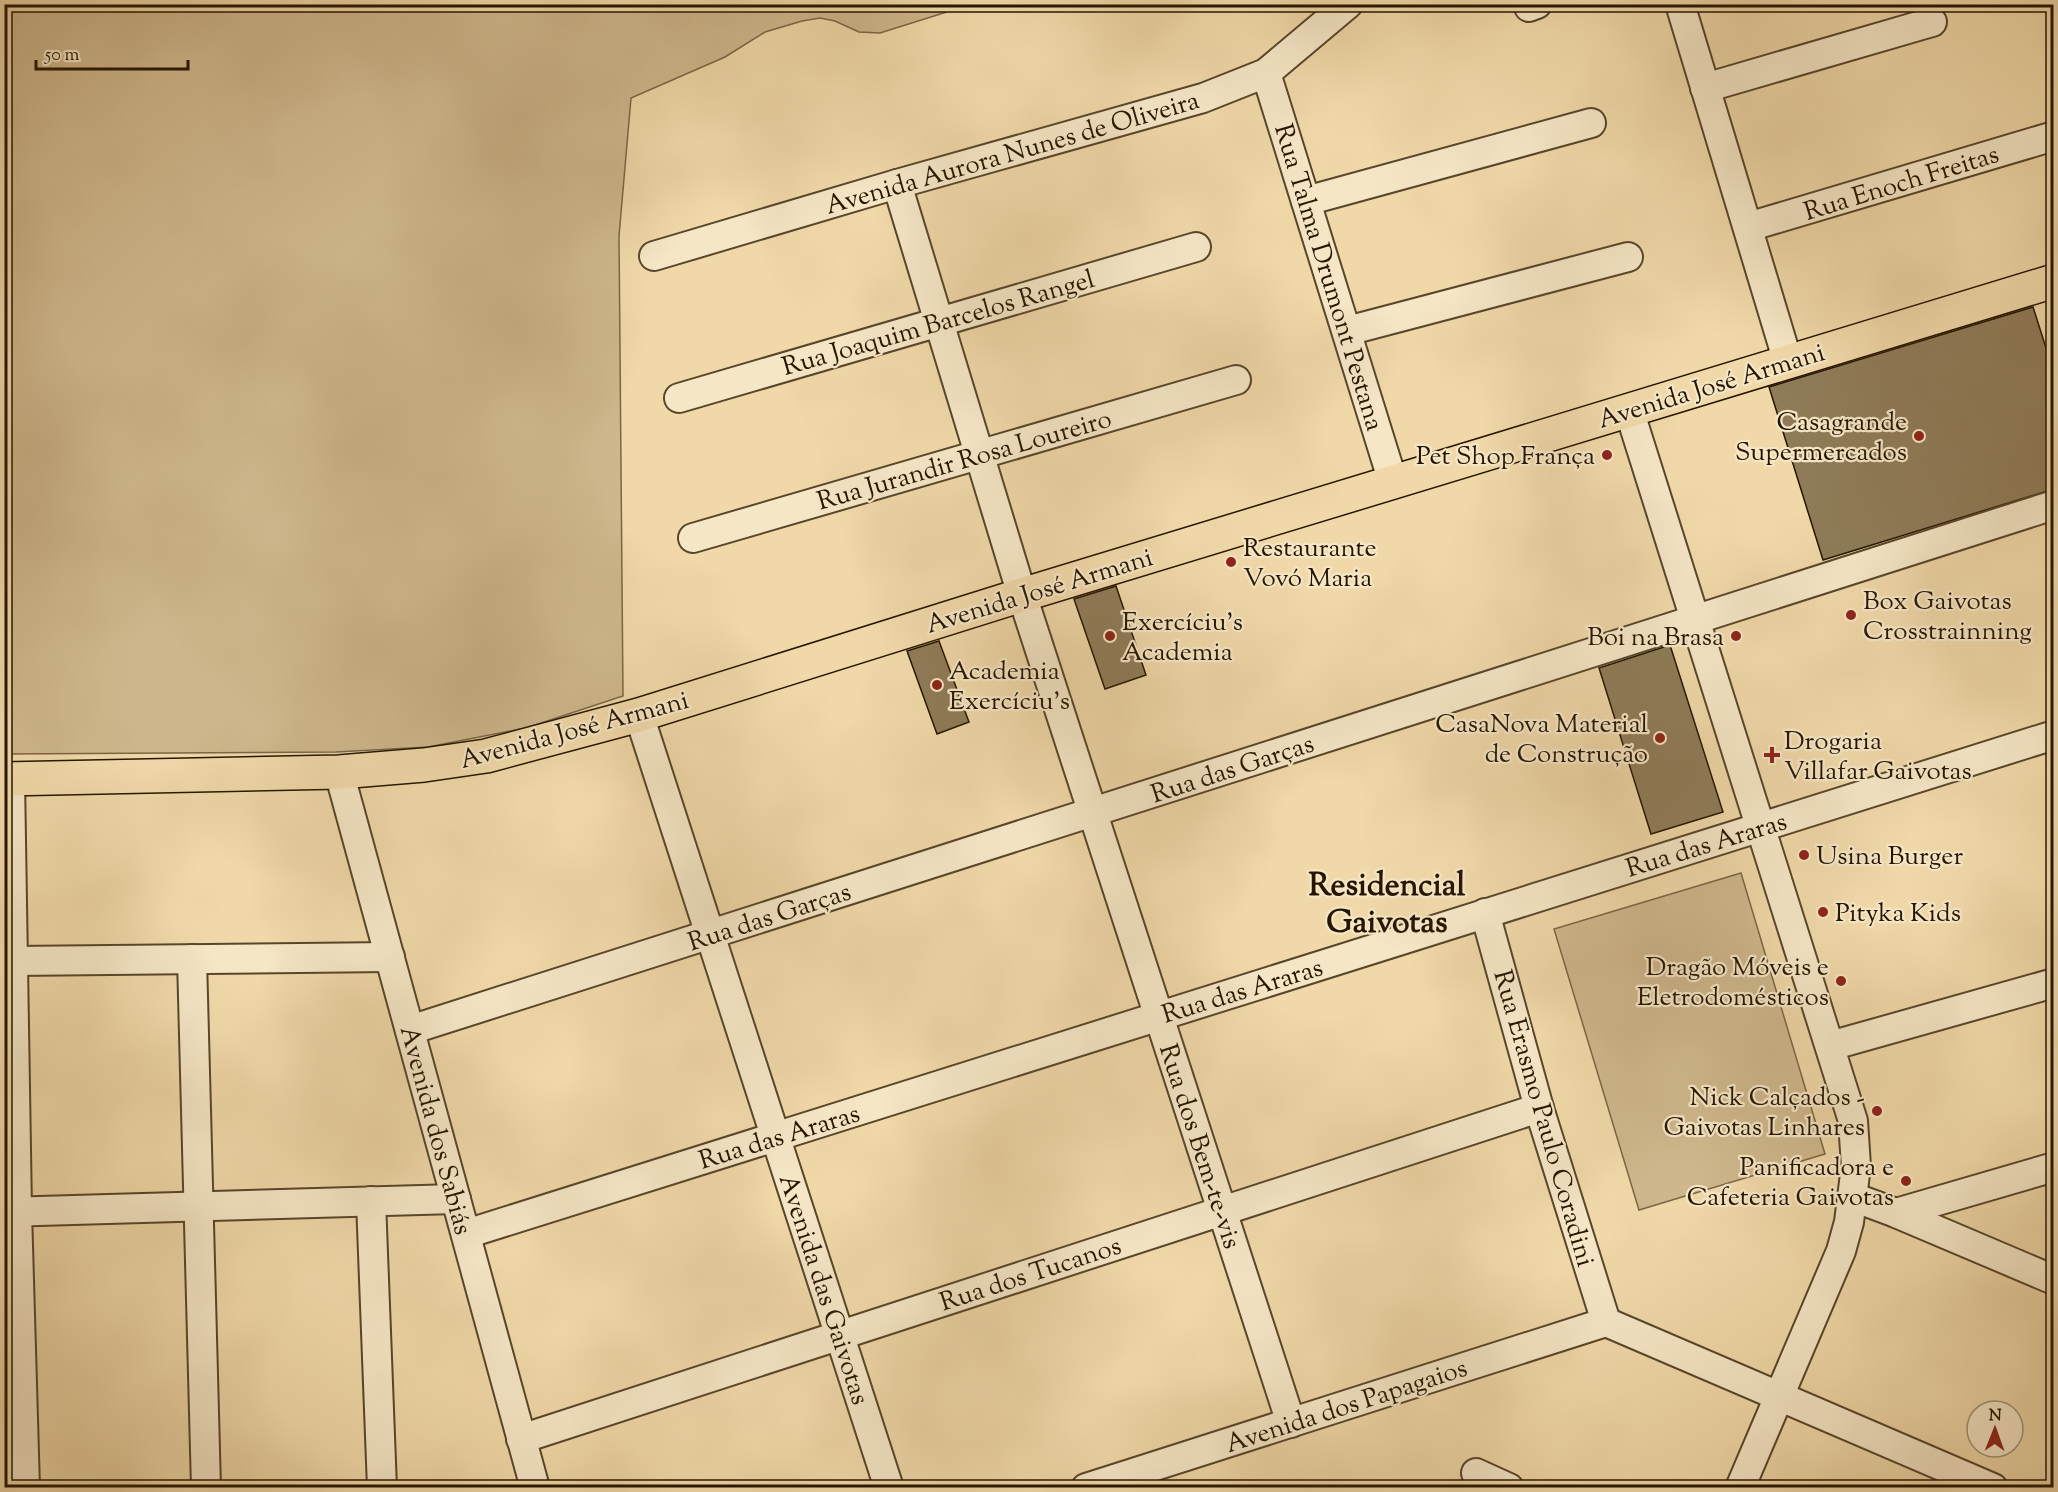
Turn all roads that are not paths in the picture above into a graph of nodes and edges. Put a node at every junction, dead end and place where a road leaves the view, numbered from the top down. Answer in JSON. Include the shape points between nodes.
{"nodes":[{"id":1,"x":1348,"y":4,"type":"edge"},
{"id":2,"x":1680,"y":4,"type":"edge"},
{"id":3,"x":1932,"y":22,"type":"dead end"},
{"id":4,"x":1266,"y":73,"type":"junction"},
{"id":5,"x":1705,"y":87,"type":"junction"},
{"id":6,"x":1591,"y":123,"type":"dead end"},
{"id":7,"x":2054,"y":136,"type":"edge"},
{"id":8,"x":897,"y":184,"type":"junction"},
{"id":9,"x":1306,"y":201,"type":"junction"},
{"id":10,"x":1748,"y":227,"type":"junction"},
{"id":11,"x":1196,"y":247,"type":"dead end"},
{"id":12,"x":654,"y":256,"type":"dead end"},
{"id":13,"x":1628,"y":257,"type":"dead end"},
{"id":14,"x":2054,"y":281,"type":"edge"},
{"id":15,"x":939,"y":322,"type":"junction"},
{"id":16,"x":1347,"y":331,"type":"junction"},
{"id":17,"x":1788,"y":362,"type":"junction"},
{"id":18,"x":1236,"y":380,"type":"dead end"},
{"id":19,"x":679,"y":398,"type":"dead end"},
{"id":20,"x":1629,"y":410,"type":"junction"},
{"id":21,"x":979,"y":454,"type":"junction"},
{"id":22,"x":1394,"y":482,"type":"junction"},
{"id":23,"x":2054,"y":505,"type":"edge"},
{"id":24,"x":693,"y":538,"type":"dead end"},
{"id":25,"x":1022,"y":595,"type":"junction"},
{"id":26,"x":1695,"y":620,"type":"junction"},
{"id":27,"x":639,"y":715,"type":"junction"},
{"id":28,"x":2054,"y":735,"type":"edge"},
{"id":29,"x":339,"y":772,"type":"junction"},
{"id":30,"x":7,"y":779,"type":"edge"},
{"id":31,"x":1092,"y":812,"type":"junction"},
{"id":32,"x":1761,"y":827,"type":"junction"},
{"id":33,"x":1485,"y":914,"type":"junction"},
{"id":34,"x":711,"y":934,"type":"junction"},
{"id":35,"x":390,"y":957,"type":"junction"},
{"id":36,"x":192,"y":959,"type":"junction"},
{"id":37,"x":13,"y":961,"type":"junction"},
{"id":38,"x":2054,"y":983,"type":"edge"},
{"id":39,"x":1158,"y":1016,"type":"junction"},
{"id":40,"x":410,"y":1030,"type":"junction"},
{"id":41,"x":1830,"y":1046,"type":"junction"},
{"id":42,"x":1539,"y":1108,"type":"junction"},
{"id":43,"x":776,"y":1137,"type":"junction"},
{"id":44,"x":2054,"y":1167,"type":"edge"},
{"id":45,"x":1853,"y":1197,"type":"junction"},
{"id":46,"x":456,"y":1199,"type":"junction"},
{"id":47,"x":371,"y":1201,"type":"junction"},
{"id":48,"x":199,"y":1205,"type":"junction"},
{"id":49,"x":11,"y":1211,"type":"edge"},
{"id":50,"x":1222,"y":1211,"type":"junction"},
{"id":51,"x":1896,"y":1213,"type":"junction"},
{"id":52,"x":466,"y":1234,"type":"junction"},
{"id":53,"x":2054,"y":1280,"type":"edge"},
{"id":54,"x":1606,"y":1322,"type":"junction"},
{"id":55,"x":840,"y":1335,"type":"junction"},
{"id":56,"x":1779,"y":1396,"type":"junction"},
{"id":57,"x":1291,"y":1422,"type":"junction"},
{"id":58,"x":521,"y":1439,"type":"junction"},
{"id":59,"x":1476,"y":1473,"type":"dead end"},
{"id":60,"x":25,"y":1488,"type":"edge"},
{"id":61,"x":206,"y":1488,"type":"edge"},
{"id":62,"x":382,"y":1488,"type":"edge"},
{"id":63,"x":535,"y":1488,"type":"edge"},
{"id":64,"x":889,"y":1488,"type":"edge"},
{"id":65,"x":1086,"y":1488,"type":"edge"},
{"id":66,"x":1509,"y":1488,"type":"edge"},
{"id":67,"x":1740,"y":1488,"type":"edge"},
{"id":68,"x":1993,"y":1488,"type":"edge"}],
"edges":[{"from":1,"to":4,"type":"street","name":"Avenida Aurora Nunes de Oliveira"},
{"from":2,"to":5,"type":"street"},
{"from":3,"to":5,"type":"street"},
{"from":4,"to":8,"type":"street","name":"Avenida Aurora Nunes de Oliveira","via":[[1203,98]]},
{"from":4,"to":9,"type":"street","name":"Rua Talma Drumont Pestana"},
{"from":5,"to":10,"type":"street"},
{"from":6,"to":9,"type":"street"},
{"from":7,"to":10,"type":"street","name":"Rua Enoch Freitas"},
{"from":8,"to":12,"type":"street","name":"Avenida Aurora Nunes de Oliveira"},
{"from":8,"to":15,"type":"street","name":"Rua dos Bem-te-vis"},
{"from":9,"to":16,"type":"street","name":"Rua Talma Drumont Pestana"},
{"from":10,"to":17,"type":"street"},
{"from":11,"to":15,"type":"street","name":"Rua Joaquim Barcelos Rangel"},
{"from":13,"to":16,"type":"street"},
{"from":14,"to":17,"type":"main road","name":"Avenida José Armani"},
{"from":15,"to":19,"type":"street","name":"Rua Joaquim Barcelos Rangel"},
{"from":15,"to":21,"type":"street","name":"Rua dos Bem-te-vis"},
{"from":16,"to":22,"type":"street","name":"Rua Talma Drumont Pestana"},
{"from":17,"to":20,"type":"main road","name":"Avenida José Armani"},
{"from":18,"to":21,"type":"street","name":"Rua Jurandir Rosa Loureiro"},
{"from":20,"to":22,"type":"main road","name":"Avenida José Armani"},
{"from":20,"to":26,"type":"street"},
{"from":21,"to":24,"type":"street","name":"Rua Jurandir Rosa Loureiro"},
{"from":21,"to":25,"type":"street","name":"Rua dos Bem-te-vis"},
{"from":22,"to":25,"type":"main road","name":"Avenida José Armani"},
{"from":23,"to":26,"type":"street","name":"Rua das Garças"},
{"from":25,"to":27,"type":"main road","name":"Avenida José Armani"},
{"from":25,"to":31,"type":"street","name":"Rua dos Bem-te-vis"},
{"from":26,"to":31,"type":"street","name":"Rua das Garças"},
{"from":26,"to":32,"type":"street"},
{"from":27,"to":29,"type":"main road","name":"Avenida José Armani","via":[[486,756]]},
{"from":27,"to":34,"type":"street","name":"Avenida das Gaivotas"},
{"from":28,"to":32,"type":"street","name":"Rua das Araras"},
{"from":29,"to":30,"type":"main road","name":"Avenida José Armani"},
{"from":29,"to":35,"type":"street","name":"Avenida dos Sabiás"},
{"from":30,"to":37,"type":"street"},
{"from":31,"to":34,"type":"street","name":"Rua das Garças"},
{"from":31,"to":39,"type":"street","name":"Rua dos Bem-te-vis"},
{"from":32,"to":33,"type":"street","name":"Rua das Araras"},
{"from":32,"to":41,"type":"street"},
{"from":33,"to":39,"type":"street","name":"Rua das Araras"},
{"from":33,"to":42,"type":"street","name":"Rua Erasmo Paulo Coradini"},
{"from":34,"to":40,"type":"street","name":"Rua das Garças"},
{"from":34,"to":43,"type":"street","name":"Avenida das Gaivotas"},
{"from":35,"to":36,"type":"street"},
{"from":35,"to":40,"type":"street","name":"Avenida dos Sabiás"},
{"from":36,"to":37,"type":"street"},
{"from":36,"to":48,"type":"street"},
{"from":37,"to":49,"type":"street"},
{"from":38,"to":41,"type":"street"},
{"from":39,"to":43,"type":"street","name":"Rua das Araras"},
{"from":39,"to":50,"type":"street","name":"Rua dos Bem-te-vis"},
{"from":40,"to":46,"type":"street","name":"Avenida dos Sabiás"},
{"from":41,"to":45,"type":"street","via":[[1853,1121]]},
{"from":42,"to":50,"type":"street","name":"Rua dos Tucanos"},
{"from":42,"to":54,"type":"street","name":"Rua Erasmo Paulo Coradini"},
{"from":43,"to":52,"type":"street","name":"Rua das Araras"},
{"from":43,"to":55,"type":"street","name":"Avenida das Gaivotas"},
{"from":44,"to":51,"type":"street"},
{"from":45,"to":51,"type":"street"},
{"from":45,"to":56,"type":"street","via":[[1841,1251]]},
{"from":46,"to":47,"type":"street"},
{"from":46,"to":52,"type":"street","name":"Avenida dos Sabiás"},
{"from":47,"to":48,"type":"street"},
{"from":47,"to":62,"type":"street"},
{"from":48,"to":49,"type":"street"},
{"from":48,"to":61,"type":"street"},
{"from":49,"to":60,"type":"street"},
{"from":50,"to":55,"type":"street","name":"Rua dos Tucanos"},
{"from":50,"to":57,"type":"street","name":"Rua dos Bem-te-vis"},
{"from":51,"to":53,"type":"street"},
{"from":52,"to":58,"type":"street","name":"Avenida dos Sabiás"},
{"from":54,"to":56,"type":"street"},
{"from":54,"to":57,"type":"street","name":"Avenida dos Papagaios"},
{"from":55,"to":58,"type":"street","name":"Rua dos Tucanos"},
{"from":55,"to":64,"type":"street","name":"Avenida das Gaivotas"},
{"from":56,"to":67,"type":"street"},
{"from":56,"to":68,"type":"street"},
{"from":57,"to":65,"type":"street","name":"Avenida dos Papagaios"},
{"from":58,"to":63,"type":"street","name":"Avenida dos Sabiás"},
{"from":59,"to":66,"type":"street"}]}
